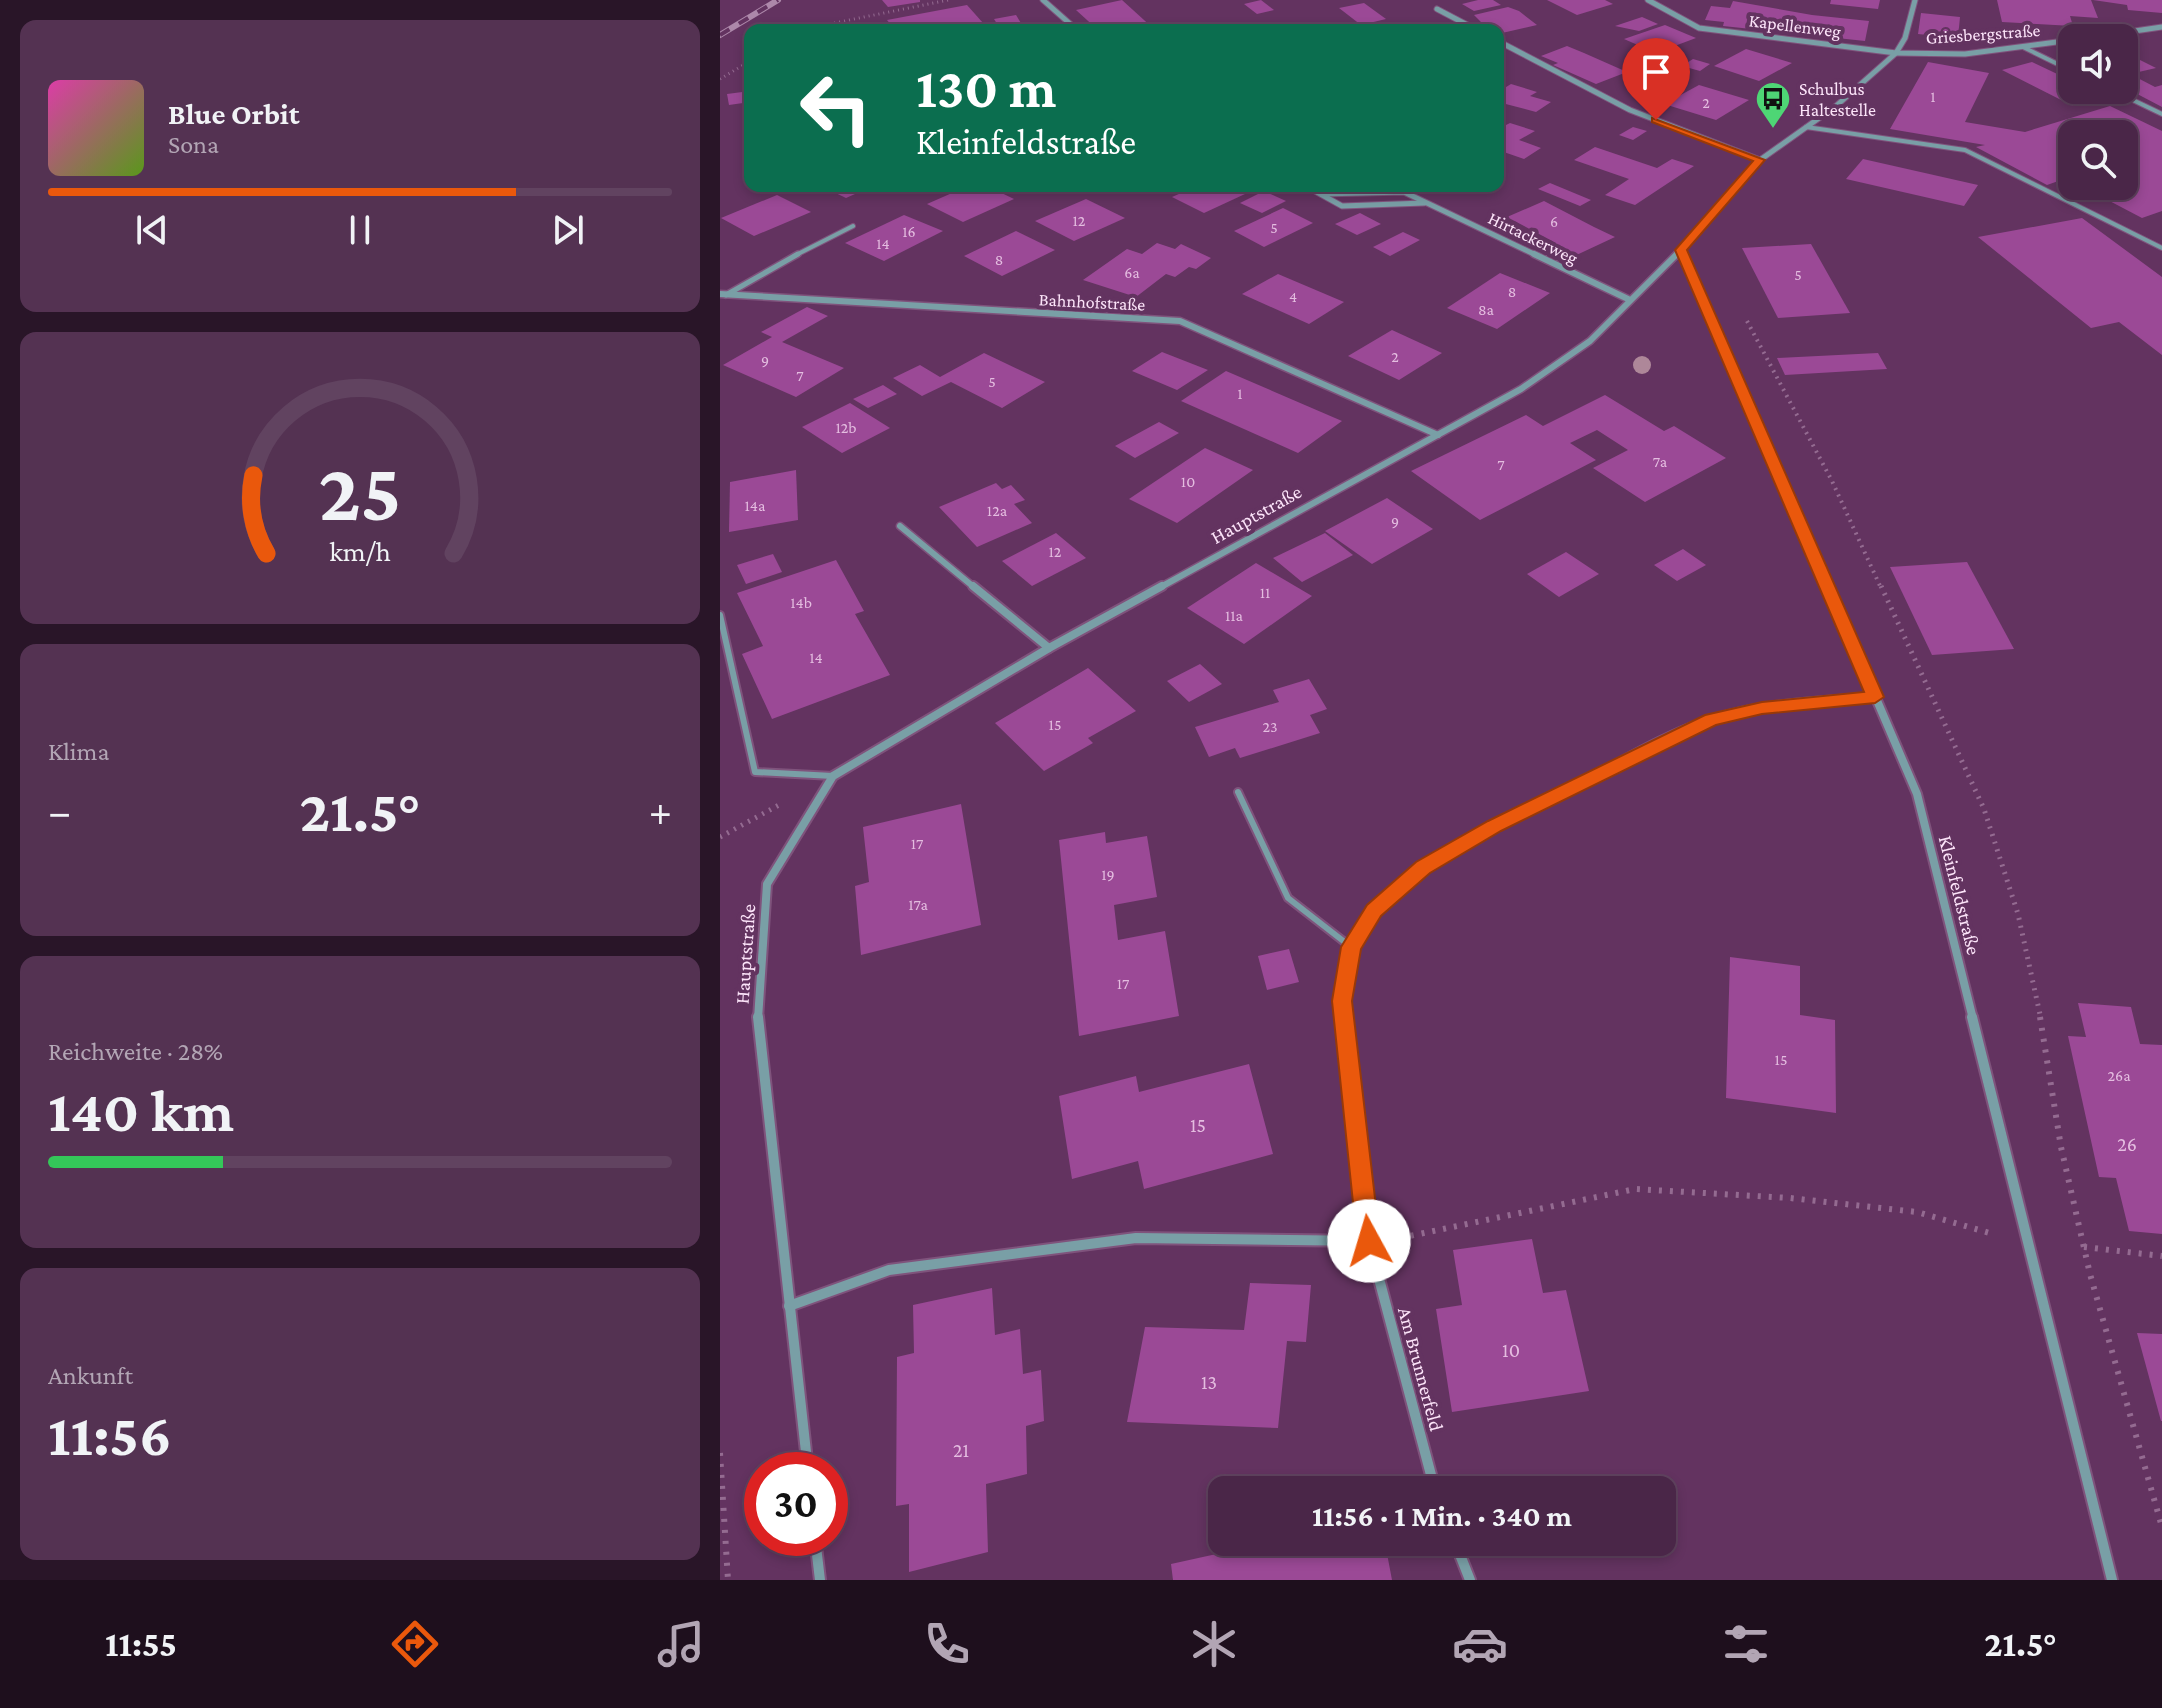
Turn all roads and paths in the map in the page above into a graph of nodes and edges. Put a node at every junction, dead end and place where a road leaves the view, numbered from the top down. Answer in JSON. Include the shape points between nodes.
{"nodes":[{"id":1,"x":948,"y":0,"type":"edge"},
{"id":2,"x":1043,"y":0,"type":"edge"},
{"id":3,"x":1648,"y":0,"type":"edge"},
{"id":4,"x":1915,"y":0,"type":"edge"},
{"id":5,"x":1437,"y":9,"type":"dead end"},
{"id":6,"x":819,"y":24,"type":"edge"},
{"id":7,"x":1070,"y":24,"type":"edge"},
{"id":8,"x":1466,"y":24,"type":"edge"},
{"id":9,"x":2162,"y":27,"type":"edge"},
{"id":10,"x":2138,"y":31,"type":"edge"},
{"id":11,"x":2058,"y":42,"type":"edge"},
{"id":12,"x":1504,"y":44,"type":"edge"},
{"id":13,"x":2023,"y":47,"type":"junction"},
{"id":14,"x":1896,"y":53,"type":"junction"},
{"id":15,"x":2058,"y":64,"type":"edge"},
{"id":16,"x":744,"y":65,"type":"edge"},
{"id":17,"x":720,"y":79,"type":"edge"},
{"id":18,"x":2138,"y":102,"type":"edge"},
{"id":19,"x":2162,"y":114,"type":"edge"},
{"id":20,"x":1806,"y":127,"type":"junction"},
{"id":21,"x":1760,"y":160,"type":"junction"},
{"id":22,"x":1317,"y":192,"type":"edge"},
{"id":23,"x":1321,"y":194,"type":"junction"},
{"id":24,"x":1426,"y":202,"type":"junction"},
{"id":25,"x":853,"y":226,"type":"dead end"},
{"id":26,"x":2162,"y":248,"type":"edge"},
{"id":27,"x":1681,"y":250,"type":"junction"},
{"id":28,"x":723,"y":294,"type":"edge"},
{"id":29,"x":1628,"y":299,"type":"junction"},
{"id":30,"x":1438,"y":435,"type":"junction"},
{"id":31,"x":900,"y":526,"type":"dead end"},
{"id":32,"x":720,"y":615,"type":"edge"},
{"id":33,"x":1049,"y":648,"type":"junction"},
{"id":34,"x":1875,"y":697,"type":"junction"},
{"id":35,"x":833,"y":776,"type":"junction"},
{"id":36,"x":1238,"y":792,"type":"dead end"},
{"id":37,"x":1351,"y":947,"type":"junction"},
{"id":38,"x":1369,"y":1241,"type":"junction"},
{"id":39,"x":2028,"y":1244,"type":"junction"},
{"id":40,"x":2083,"y":1247,"type":"dead end"},
{"id":41,"x":2162,"y":1256,"type":"edge"},
{"id":42,"x":789,"y":1306,"type":"junction"},
{"id":43,"x":806,"y":1452,"type":"edge"},
{"id":44,"x":720,"y":1453,"type":"edge"},
{"id":45,"x":1431,"y":1476,"type":"edge"},
{"id":46,"x":817,"y":1556,"type":"edge"},
{"id":47,"x":1461,"y":1556,"type":"edge"},
{"id":48,"x":728,"y":1580,"type":"edge"},
{"id":49,"x":820,"y":1580,"type":"edge"},
{"id":50,"x":1470,"y":1580,"type":"edge"},
{"id":51,"x":2112,"y":1580,"type":"edge"}],
"edges":[{"from":1,"to":6,"type":"path"},
{"from":2,"to":7,"type":"street"},
{"from":3,"to":14,"type":"street","name":"Kapellenweg","via":[[1699,28]]},
{"from":4,"to":14,"type":"street"},
{"from":5,"to":8,"type":"street"},
{"from":9,"to":10,"type":"street"},
{"from":11,"to":13,"type":"street","name":"Griesbergstraße"},
{"from":12,"to":21,"type":"street","via":[[1630,110]]},
{"from":13,"to":14,"type":"street","name":"Griesbergstraße","via":[[1965,54]]},
{"from":13,"to":15,"type":"lane"},
{"from":14,"to":20,"type":"street","name":"Hauptstraße"},
{"from":16,"to":17,"type":"path"},
{"from":18,"to":19,"type":"lane"},
{"from":20,"to":21,"type":"street","name":"Hauptstraße"},
{"from":20,"to":26,"type":"lane","via":[[1965,150]]},
{"from":21,"to":27,"type":"street","name":"Hauptstraße"},
{"from":22,"to":23,"type":"street","name":"Hirtackerweg"},
{"from":23,"to":24,"type":"street","name":"Hirtackerweg","via":[[1404,192]]},
{"from":23,"to":24,"type":"street","name":"Hirtackerweg","via":[[1342,206]]},
{"from":24,"to":29,"type":"street","name":"Hirtackerweg"},
{"from":25,"to":28,"type":"lane"},
{"from":27,"to":29,"type":"street","name":"Hauptstraße"},
{"from":27,"to":34,"type":"street","name":"Kleinfeldstraße"},
{"from":28,"to":30,"type":"street","name":"Bahnhofstraße","via":[[1180,321]]},
{"from":29,"to":30,"type":"street","name":"Hauptstraße","via":[[1590,341],[1533,381]]},
{"from":30,"to":33,"type":"street","name":"Hauptstraße"},
{"from":31,"to":33,"type":"street"},
{"from":32,"to":35,"type":"lane","via":[[755,772]]},
{"from":33,"to":35,"type":"street","name":"Hauptstraße"},
{"from":34,"to":37,"type":"street","name":"Am Brunnerfeld","via":[[1762,708],[1711,720],[1651,747],[1423,867],[1374,911]]},
{"from":34,"to":39,"type":"street","name":"Kleinfeldstraße","via":[[1917,794]]},
{"from":35,"to":42,"type":"street","name":"Hauptstraße","via":[[767,884],[758,1023]]},
{"from":36,"to":37,"type":"lane","via":[[1288,898]]},
{"from":37,"to":38,"type":"street","name":"Am Brunnerfeld","via":[[1342,1001]]},
{"from":38,"to":39,"type":"path","via":[[1408,1238],[1635,1189],[1917,1212]]},
{"from":38,"to":42,"type":"street","via":[[1136,1238],[889,1270]]},
{"from":38,"to":45,"type":"street","name":"Am Brunnerfeld"},
{"from":39,"to":51,"type":"street","name":"Kleinfeldstraße"},
{"from":40,"to":41,"type":"path"},
{"from":42,"to":43,"type":"street","name":"Hauptstraße"},
{"from":44,"to":48,"type":"path"},
{"from":46,"to":49,"type":"street"},
{"from":47,"to":50,"type":"street"}]}
